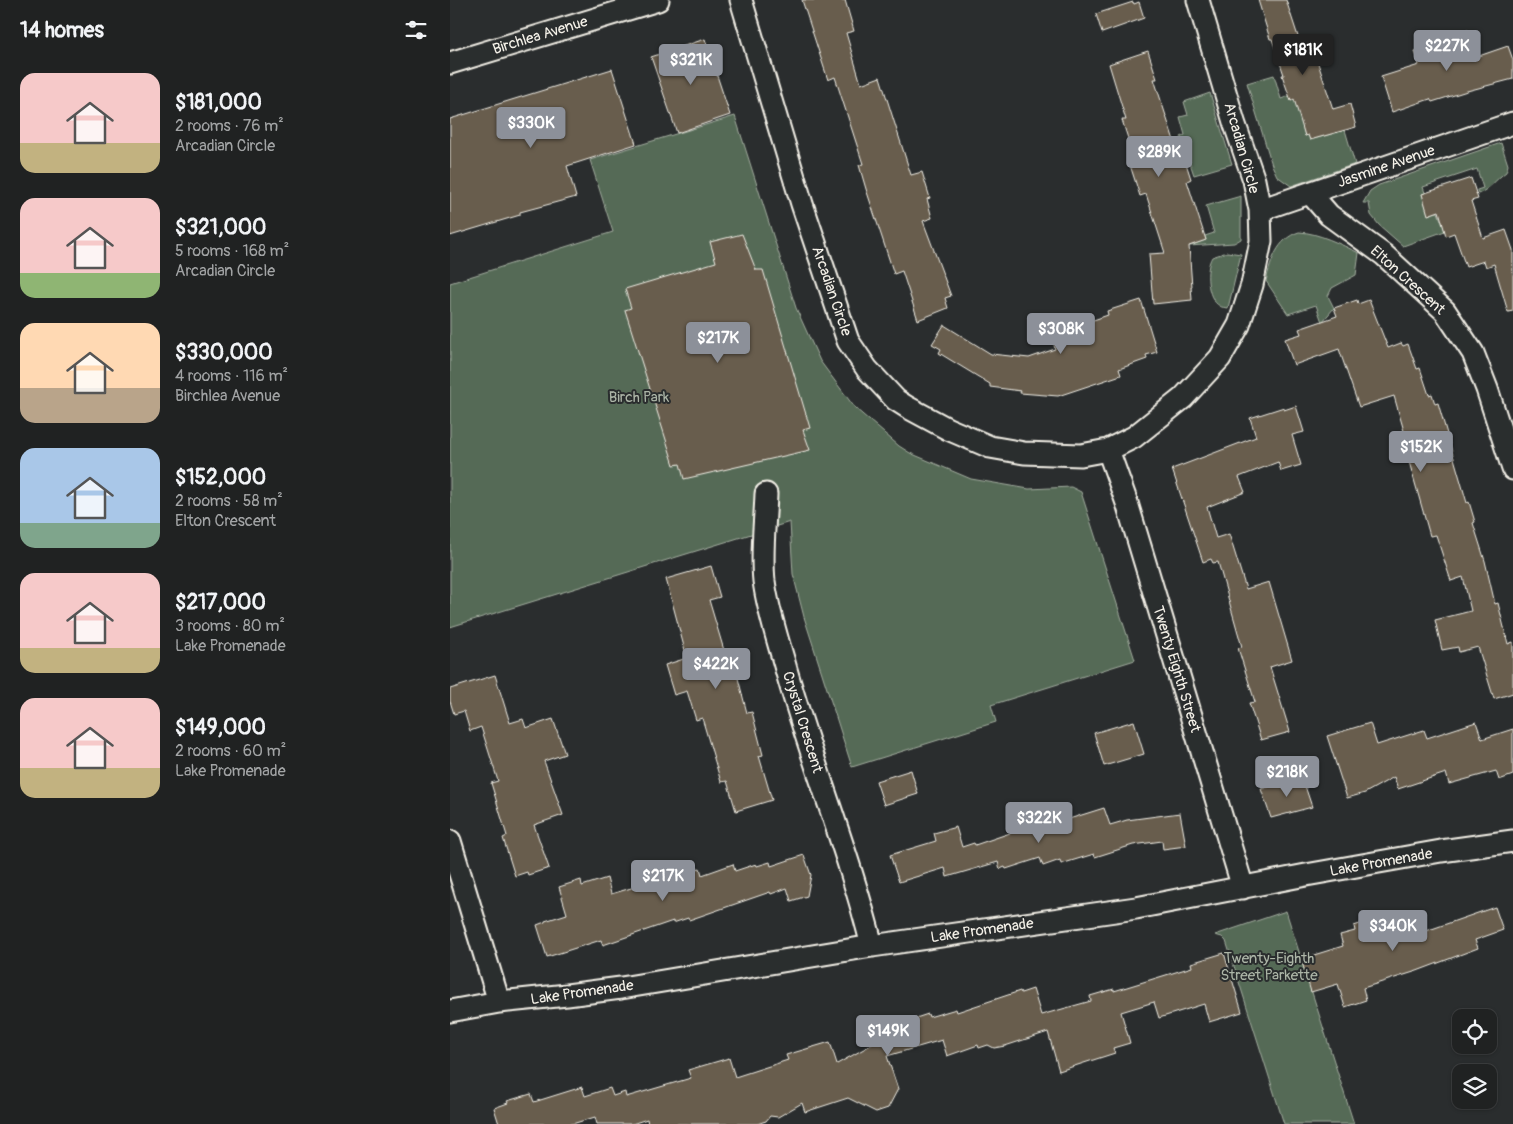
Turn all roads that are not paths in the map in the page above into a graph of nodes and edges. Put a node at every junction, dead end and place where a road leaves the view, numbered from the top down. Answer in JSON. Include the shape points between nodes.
{"nodes":[{"id":1,"x":658,"y":0,"type":"edge"},
{"id":2,"x":742,"y":0,"type":"edge"},
{"id":3,"x":1198,"y":0,"type":"edge"},
{"id":4,"x":450,"y":62,"type":"edge"},
{"id":5,"x":1513,"y":122,"type":"edge"},
{"id":6,"x":1310,"y":193,"type":"junction"},
{"id":7,"x":1260,"y":210,"type":"junction"},
{"id":8,"x":1108,"y":450,"type":"junction"},
{"id":9,"x":1513,"y":469,"type":"edge"},
{"id":10,"x":766,"y":494,"type":"dead end"},
{"id":11,"x":450,"y":841,"type":"edge"},
{"id":12,"x":1513,"y":841,"type":"edge"},
{"id":13,"x":1244,"y":888,"type":"junction"},
{"id":14,"x":872,"y":946,"type":"junction"},
{"id":15,"x":499,"y":1002,"type":"junction"},
{"id":16,"x":450,"y":1011,"type":"edge"}],
"edges":[{"from":1,"to":4,"type":"street","name":"Birchlea Avenue"},
{"from":2,"to":8,"type":"street","name":"Arcadian Circle","via":[[802,204],[848,341],[867,369],[896,400],[907,407],[990,447],[1024,453],[1081,456]]},
{"from":3,"to":7,"type":"street","name":"Arcadian Circle","via":[[1254,180]]},
{"from":5,"to":6,"type":"street","name":"Jasmine Avenue"},
{"from":6,"to":7,"type":"street","name":"Jasmine Avenue"},
{"from":6,"to":9,"type":"street","name":"Elton Crescent","via":[[1329,215],[1384,256],[1445,311],[1473,353]]},
{"from":7,"to":8,"type":"street","name":"Arcadian Circle","via":[[1261,241],[1252,285],[1239,325],[1220,358],[1183,398],[1134,437]]},
{"from":8,"to":13,"type":"street","name":"Twenty Eighth Street"},
{"from":10,"to":14,"type":"street","name":"Crystal Crescent","via":[[762,560],[772,620]]},
{"from":11,"to":15,"type":"street"},
{"from":12,"to":13,"type":"street","name":"Lake Promenade","via":[[1422,854]]},
{"from":13,"to":14,"type":"street","name":"Lake Promenade","via":[[1136,908]]},
{"from":14,"to":15,"type":"street","name":"Lake Promenade","via":[[621,988]]},
{"from":15,"to":16,"type":"street","name":"Lake Promenade"}]}
